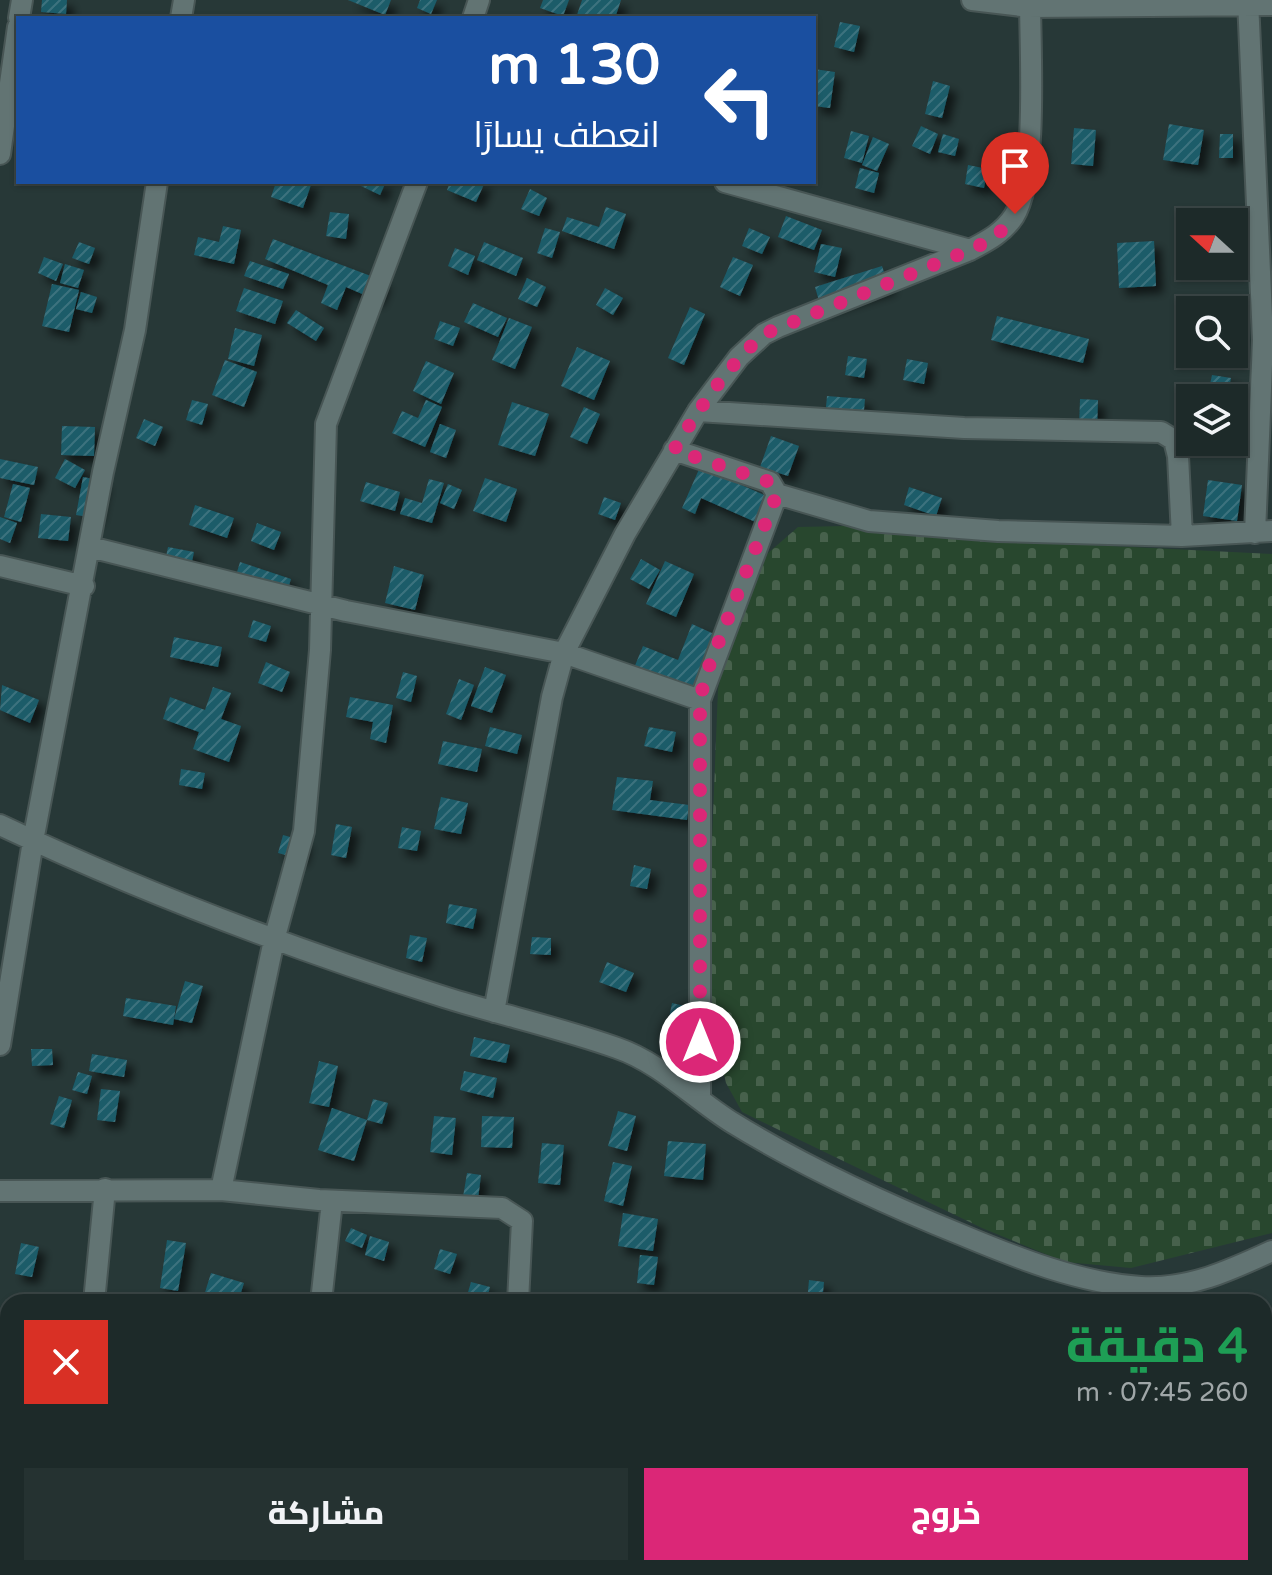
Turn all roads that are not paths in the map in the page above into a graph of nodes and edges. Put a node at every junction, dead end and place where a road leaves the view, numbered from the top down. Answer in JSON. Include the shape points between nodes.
{"nodes":[{"id":1,"x":972,"y":0,"type":"edge"},
{"id":2,"x":1030,"y":3,"type":"edge"},
{"id":3,"x":1248,"y":3,"type":"edge"},
{"id":4,"x":1272,"y":5,"type":"edge"},
{"id":5,"x":16,"y":45,"type":"edge"},
{"id":6,"x":5,"y":142,"type":"edge"},
{"id":7,"x":157,"y":184,"type":"edge"},
{"id":8,"x":416,"y":184,"type":"edge"},
{"id":9,"x":732,"y":184,"type":"edge"},
{"id":10,"x":970,"y":250,"type":"junction"},
{"id":11,"x":698,"y":411,"type":"junction"},
{"id":12,"x":674,"y":450,"type":"junction"},
{"id":13,"x":777,"y":494,"type":"junction"},
{"id":14,"x":1264,"y":532,"type":"edge"},
{"id":15,"x":1182,"y":536,"type":"junction"},
{"id":16,"x":90,"y":547,"type":"junction"},
{"id":17,"x":0,"y":566,"type":"edge"},
{"id":18,"x":84,"y":586,"type":"junction"},
{"id":19,"x":322,"y":604,"type":"junction"},
{"id":20,"x":564,"y":653,"type":"junction"},
{"id":21,"x":700,"y":700,"type":"junction"},
{"id":22,"x":0,"y":825,"type":"edge"},
{"id":23,"x":33,"y":841,"type":"junction"},
{"id":24,"x":274,"y":940,"type":"junction"},
{"id":25,"x":494,"y":1012,"type":"junction"},
{"id":26,"x":0,"y":1045,"type":"edge"},
{"id":27,"x":700,"y":1098,"type":"junction"},
{"id":28,"x":105,"y":1189,"type":"junction"},
{"id":29,"x":221,"y":1190,"type":"junction"},
{"id":30,"x":0,"y":1191,"type":"edge"},
{"id":31,"x":332,"y":1201,"type":"junction"},
{"id":32,"x":1272,"y":1251,"type":"edge"},
{"id":33,"x":95,"y":1294,"type":"edge"},
{"id":34,"x":322,"y":1294,"type":"edge"},
{"id":35,"x":518,"y":1294,"type":"edge"}],
"edges":[{"from":1,"to":2,"type":"street"},
{"from":2,"to":3,"type":"street"},
{"from":2,"to":10,"type":"street","via":[[1028,160],[1015,214],[996,237]]},
{"from":3,"to":4,"type":"street"},
{"from":3,"to":14,"type":"street","via":[[1263,340]]},
{"from":5,"to":6,"type":"street"},
{"from":7,"to":16,"type":"street","via":[[135,330]]},
{"from":8,"to":19,"type":"street","via":[[326,424]]},
{"from":9,"to":10,"type":"street"},
{"from":10,"to":11,"type":"street","via":[[764,334],[739,357]]},
{"from":11,"to":12,"type":"street"},
{"from":11,"to":15,"type":"street","via":[[964,428],[1161,432],[1174,440],[1178,456]]},
{"from":12,"to":13,"type":"street","via":[[770,482]]},
{"from":12,"to":20,"type":"street"},
{"from":13,"to":15,"type":"street","via":[[869,521]]},
{"from":13,"to":21,"type":"street"},
{"from":14,"to":15,"type":"street"},
{"from":16,"to":18,"type":"street"},
{"from":16,"to":19,"type":"street"},
{"from":17,"to":18,"type":"street"},
{"from":18,"to":23,"type":"street"},
{"from":19,"to":20,"type":"street"},
{"from":19,"to":24,"type":"street","via":[[304,831]]},
{"from":20,"to":21,"type":"street"},
{"from":20,"to":25,"type":"street"},
{"from":21,"to":27,"type":"street"},
{"from":22,"to":23,"type":"street"},
{"from":23,"to":24,"type":"street"},
{"from":23,"to":26,"type":"street"},
{"from":24,"to":25,"type":"street"},
{"from":24,"to":29,"type":"street"},
{"from":25,"to":27,"type":"street","via":[[620,1049]]},
{"from":27,"to":32,"type":"street","via":[[803,1164],[1037,1266],[1142,1288],[1214,1278]]},
{"from":28,"to":29,"type":"street"},
{"from":28,"to":30,"type":"street"},
{"from":28,"to":33,"type":"street"},
{"from":29,"to":31,"type":"street"},
{"from":31,"to":34,"type":"street"},
{"from":31,"to":35,"type":"street","via":[[502,1208],[522,1221]]}]}
